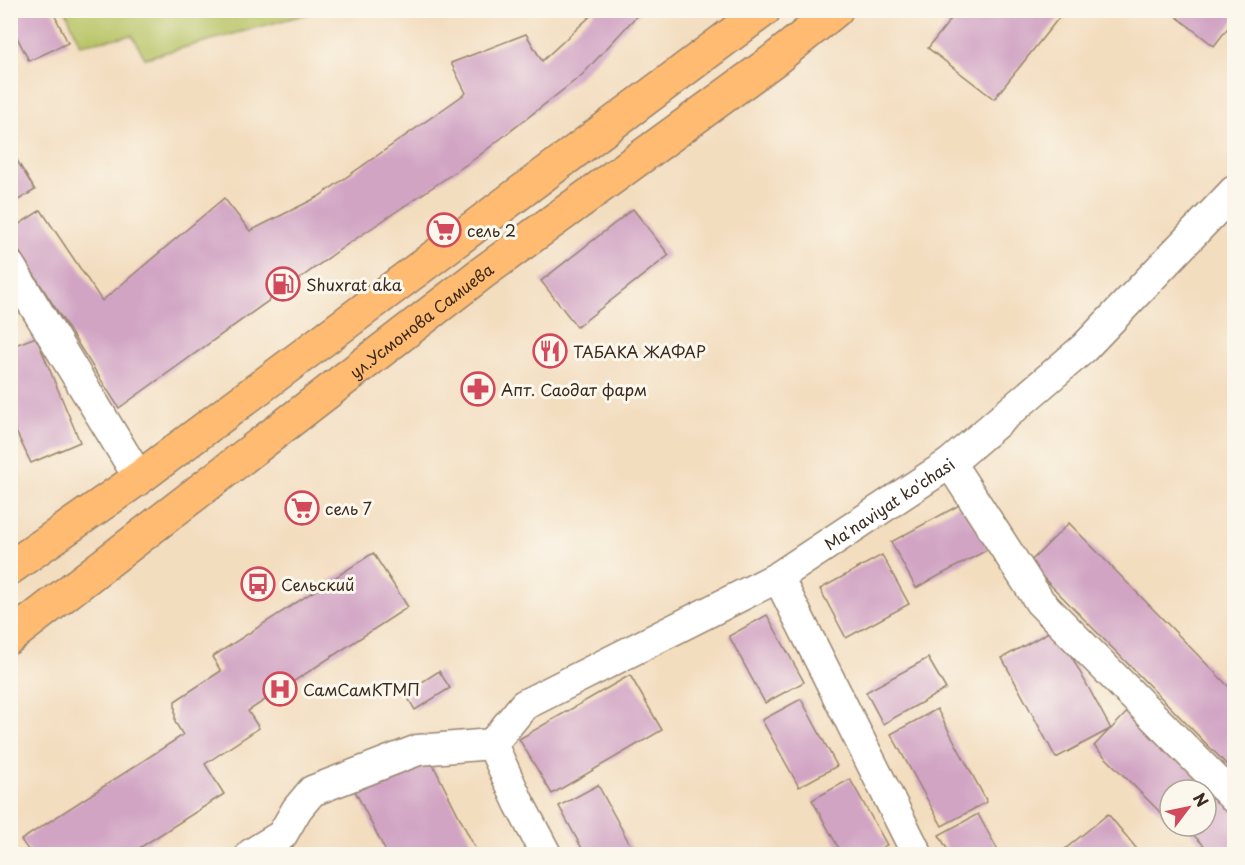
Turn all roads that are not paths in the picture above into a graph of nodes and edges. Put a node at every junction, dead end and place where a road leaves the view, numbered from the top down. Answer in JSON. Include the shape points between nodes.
{"nodes":[{"id":1,"x":764,"y":10,"type":"edge"},
{"id":2,"x":836,"y":10,"type":"edge"},
{"id":3,"x":1234,"y":191,"type":"edge"},
{"id":4,"x":10,"y":266,"type":"edge"},
{"id":5,"x":950,"y":463,"type":"junction"},
{"id":6,"x":139,"y":478,"type":"junction"},
{"id":7,"x":10,"y":568,"type":"edge"},
{"id":8,"x":778,"y":577,"type":"junction"},
{"id":9,"x":10,"y":637,"type":"edge"},
{"id":10,"x":492,"y":744,"type":"junction"},
{"id":11,"x":1234,"y":798,"type":"edge"},
{"id":12,"x":287,"y":845,"type":"edge"},
{"id":13,"x":251,"y":855,"type":"edge"},
{"id":14,"x":546,"y":855,"type":"edge"},
{"id":15,"x":917,"y":855,"type":"edge"}],
"edges":[{"from":1,"to":6,"type":"main road"},
{"from":2,"to":9,"type":"main road","name":"ул.Усмонова Самиева","via":[[774,60],[482,273]]},
{"from":3,"to":5,"type":"street","name":"Ma'naviyat ko'chasi","via":[[1084,348]]},
{"from":4,"to":6,"type":"street"},
{"from":5,"to":8,"type":"street","name":"Ma'naviyat ko'chasi"},
{"from":5,"to":11,"type":"street","via":[[1040,602]]},
{"from":6,"to":7,"type":"main road"},
{"from":8,"to":10,"type":"street","name":"Ma'naviyat ko'chasi","via":[[524,705]]},
{"from":8,"to":15,"type":"street"},
{"from":10,"to":12,"type":"street","via":[[418,750],[312,791],[297,809]]},
{"from":10,"to":14,"type":"street"},
{"from":12,"to":13,"type":"street"}]}
